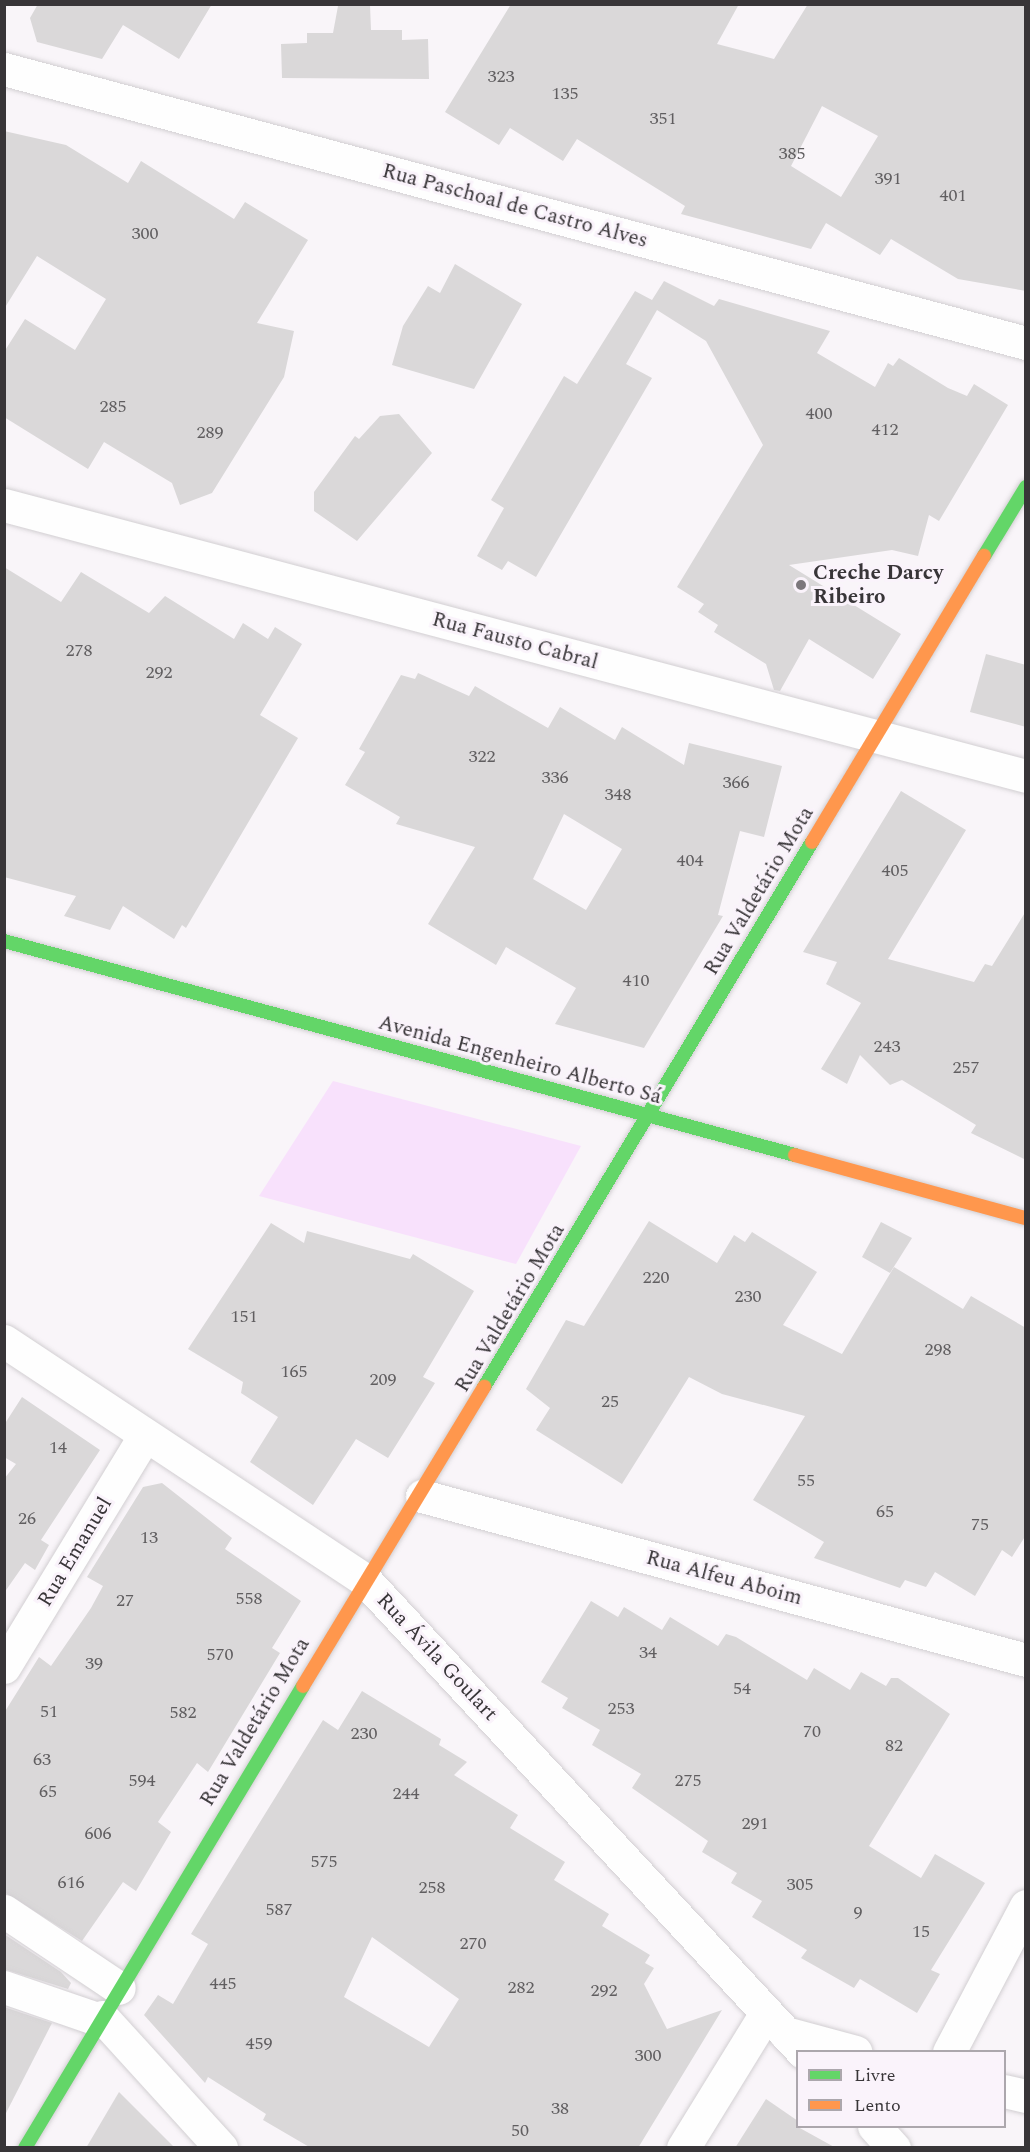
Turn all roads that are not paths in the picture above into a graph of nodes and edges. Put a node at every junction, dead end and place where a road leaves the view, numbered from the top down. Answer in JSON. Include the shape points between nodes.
{"nodes":[{"id":1,"x":4,"y":69,"type":"edge"},
{"id":2,"x":1026,"y":343,"type":"edge"},
{"id":3,"x":1026,"y":487,"type":"edge"},
{"id":4,"x":4,"y":505,"type":"edge"},
{"id":5,"x":876,"y":737,"type":"junction"},
{"id":6,"x":1026,"y":776,"type":"edge"},
{"id":7,"x":4,"y":941,"type":"edge"},
{"id":8,"x":650,"y":1117,"type":"junction"},
{"id":9,"x":1026,"y":1218,"type":"edge"},
{"id":10,"x":4,"y":1341,"type":"edge"},
{"id":11,"x":145,"y":1436,"type":"junction"},
{"id":12,"x":422,"y":1496,"type":"junction"},
{"id":13,"x":365,"y":1580,"type":"junction"},
{"id":14,"x":1026,"y":1660,"type":"edge"},
{"id":15,"x":4,"y":1667,"type":"edge"},
{"id":16,"x":1026,"y":1906,"type":"edge"},
{"id":17,"x":4,"y":1911,"type":"edge"},
{"id":18,"x":4,"y":1987,"type":"edge"},
{"id":19,"x":119,"y":1988,"type":"junction"},
{"id":20,"x":101,"y":2018,"type":"junction"},
{"id":21,"x":785,"y":2032,"type":"edge"},
{"id":22,"x":849,"y":2050,"type":"edge"},
{"id":23,"x":950,"y":2050,"type":"edge"},
{"id":24,"x":1006,"y":2091,"type":"edge"},
{"id":25,"x":1026,"y":2096,"type":"edge"},
{"id":26,"x":875,"y":2128,"type":"edge"},
{"id":27,"x":25,"y":2148,"type":"edge"},
{"id":28,"x":221,"y":2148,"type":"edge"},
{"id":29,"x":683,"y":2148,"type":"edge"},
{"id":30,"x":894,"y":2148,"type":"edge"}],
"edges":[{"from":1,"to":2,"type":"street","name":"Rua Paschoal de Castro Alves"},
{"from":3,"to":5,"type":"street","name":"Rua Valdetário Mota"},
{"from":4,"to":5,"type":"street","name":"Rua Fausto Cabral"},
{"from":5,"to":6,"type":"street","name":"Rua Fausto Cabral"},
{"from":5,"to":8,"type":"street","name":"Rua Valdetário Mota"},
{"from":7,"to":8,"type":"street","name":"Avenida Engenheiro Alberto Sá"},
{"from":8,"to":9,"type":"street","name":"Avenida Engenheiro Alberto Sá"},
{"from":8,"to":12,"type":"street","name":"Rua Valdetário Mota"},
{"from":10,"to":11,"type":"street","name":"Rua Ávila Goulart"},
{"from":11,"to":13,"type":"street","name":"Rua Ávila Goulart"},
{"from":11,"to":15,"type":"street","name":"Rua Emanuel"},
{"from":12,"to":13,"type":"street","name":"Rua Valdetário Mota"},
{"from":12,"to":14,"type":"street","name":"Rua Alfeu Aboim"},
{"from":13,"to":19,"type":"street","name":"Rua Valdetário Mota"},
{"from":13,"to":21,"type":"street","name":"Rua Ávila Goulart"},
{"from":16,"to":23,"type":"street"},
{"from":17,"to":19,"type":"street"},
{"from":18,"to":20,"type":"street"},
{"from":19,"to":20,"type":"street","name":"Rua Valdetário Mota"},
{"from":20,"to":27,"type":"street","name":"Rua Valdetário Mota"},
{"from":20,"to":28,"type":"street"},
{"from":21,"to":22,"type":"street"},
{"from":21,"to":29,"type":"street"},
{"from":24,"to":25,"type":"street"},
{"from":26,"to":30,"type":"street"}]}
